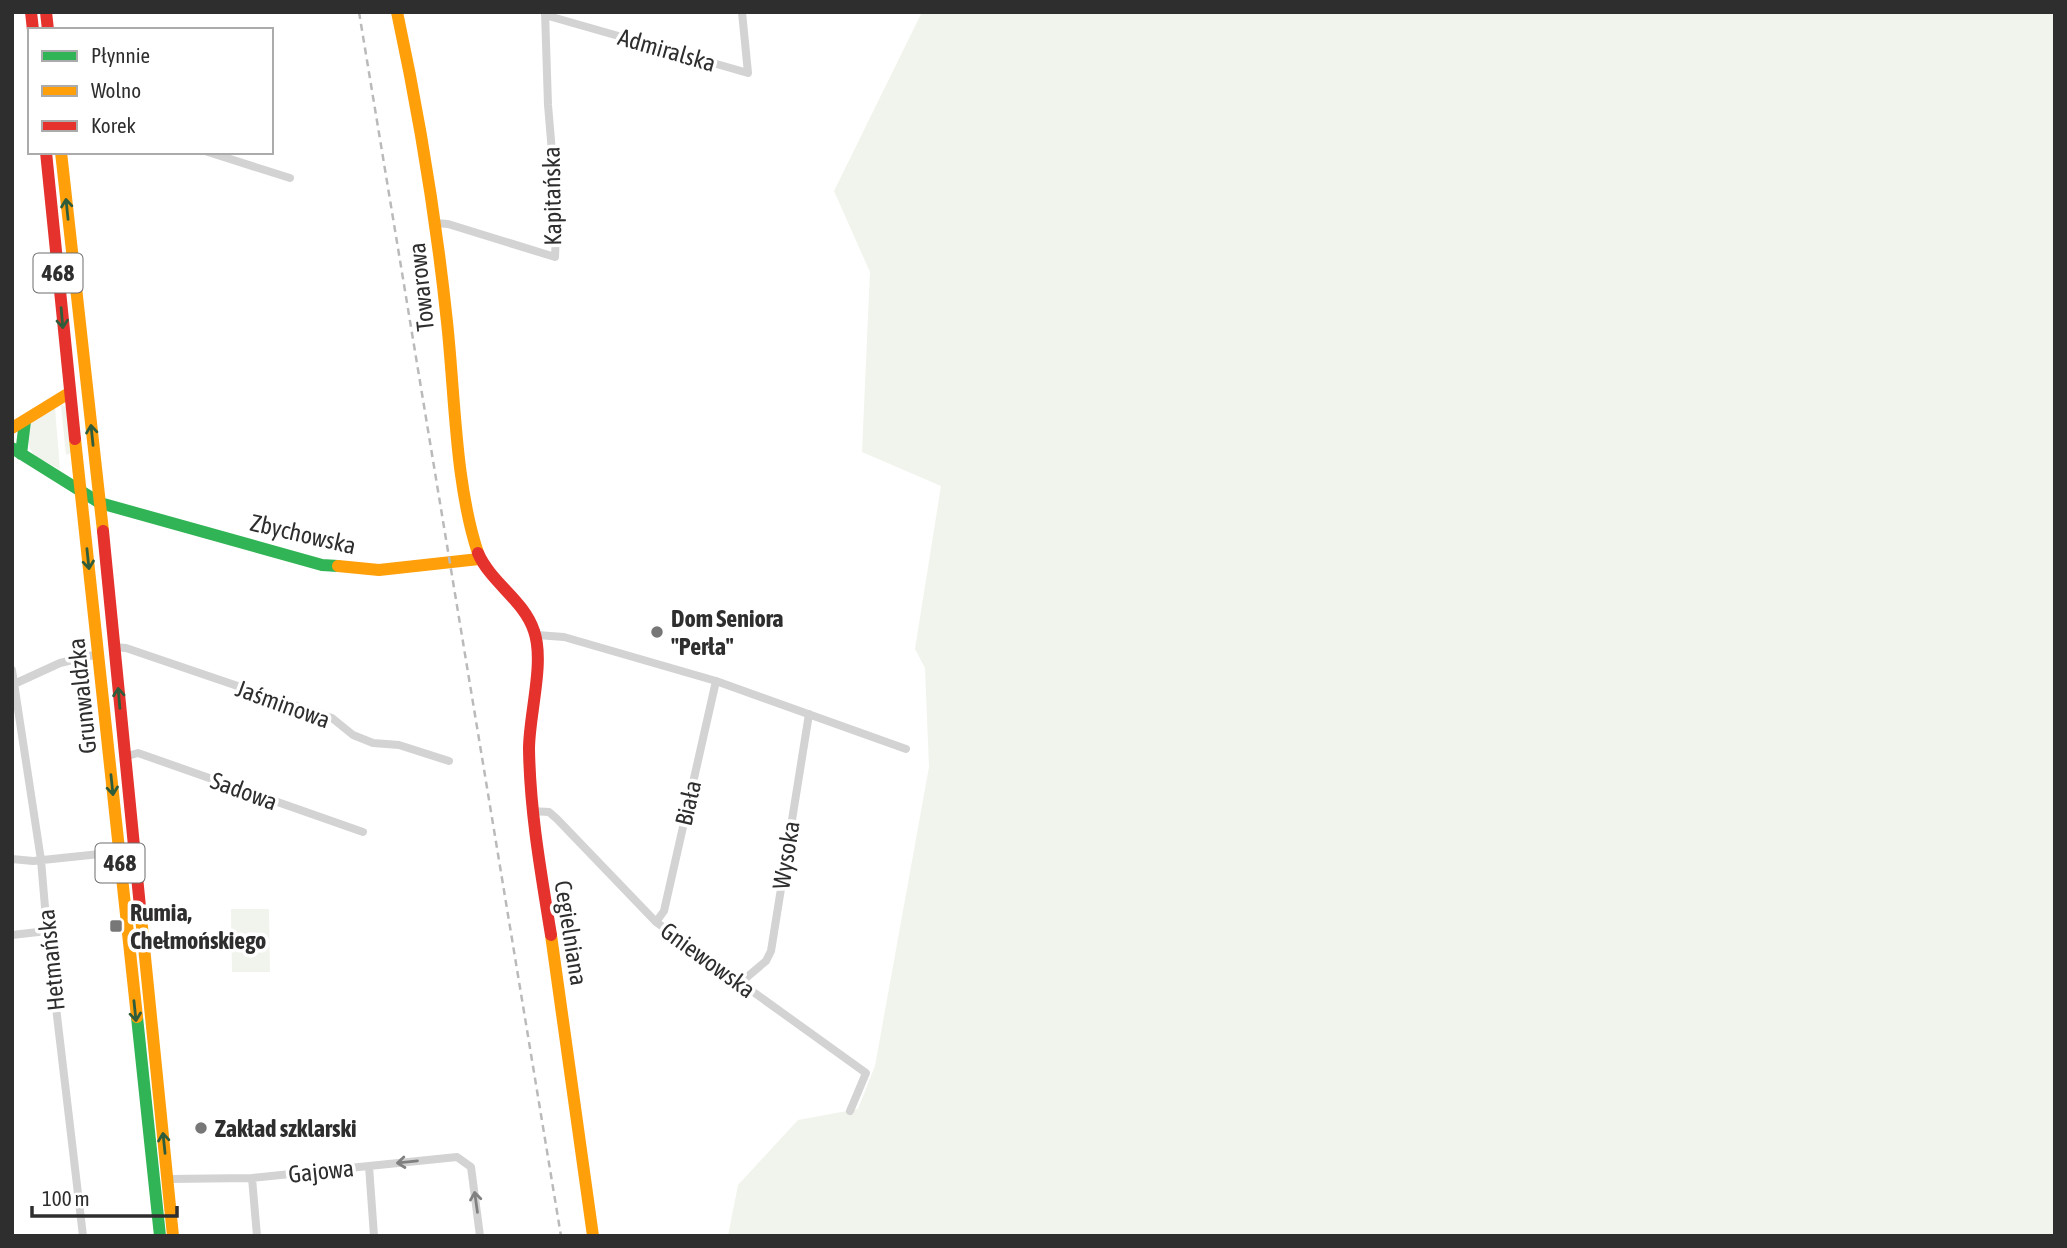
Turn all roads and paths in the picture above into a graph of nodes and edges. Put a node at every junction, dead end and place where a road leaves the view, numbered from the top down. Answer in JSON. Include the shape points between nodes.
{"nodes":[{"id":1,"x":397,"y":12,"type":"edge"},
{"id":2,"x":742,"y":12,"type":"edge"},
{"id":3,"x":545,"y":14,"type":"edge"},
{"id":4,"x":46,"y":154,"type":"edge"},
{"id":5,"x":61,"y":154,"type":"edge"},
{"id":6,"x":214,"y":154,"type":"edge"},
{"id":7,"x":290,"y":178,"type":"dead end"},
{"id":8,"x":435,"y":223,"type":"junction"},
{"id":9,"x":69,"y":393,"type":"junction"},
{"id":10,"x":26,"y":421,"type":"junction"},
{"id":11,"x":12,"y":428,"type":"edge"},
{"id":12,"x":17,"y":451,"type":"edge"},
{"id":13,"x":81,"y":491,"type":"junction"},
{"id":14,"x":100,"y":503,"type":"junction"},
{"id":15,"x":478,"y":559,"type":"junction"},
{"id":16,"x":537,"y":635,"type":"junction"},
{"id":17,"x":114,"y":647,"type":"junction"},
{"id":18,"x":99,"y":654,"type":"junction"},
{"id":19,"x":12,"y":670,"type":"edge"},
{"id":20,"x":716,"y":681,"type":"junction"},
{"id":21,"x":13,"y":685,"type":"edge"},
{"id":22,"x":809,"y":715,"type":"junction"},
{"id":23,"x":906,"y":749,"type":"dead end"},
{"id":24,"x":124,"y":757,"type":"junction"},
{"id":25,"x":449,"y":761,"type":"dead end"},
{"id":26,"x":531,"y":811,"type":"junction"},
{"id":27,"x":363,"y":832,"type":"dead end"},
{"id":28,"x":119,"y":852,"type":"junction"},
{"id":29,"x":12,"y":859,"type":"edge"},
{"id":30,"x":41,"y":860,"type":"junction"},
{"id":31,"x":656,"y":922,"type":"junction"},
{"id":32,"x":47,"y":931,"type":"junction"},
{"id":33,"x":12,"y":935,"type":"edge"},
{"id":34,"x":740,"y":983,"type":"junction"},
{"id":35,"x":850,"y":1111,"type":"dead end"},
{"id":36,"x":369,"y":1166,"type":"junction"},
{"id":37,"x":252,"y":1178,"type":"junction"},
{"id":38,"x":167,"y":1179,"type":"junction"},
{"id":39,"x":83,"y":1236,"type":"edge"},
{"id":40,"x":160,"y":1236,"type":"edge"},
{"id":41,"x":173,"y":1236,"type":"edge"},
{"id":42,"x":257,"y":1236,"type":"edge"},
{"id":43,"x":374,"y":1236,"type":"edge"},
{"id":44,"x":480,"y":1236,"type":"edge"},
{"id":45,"x":593,"y":1236,"type":"edge"}],
"edges":[{"from":1,"to":8,"type":"main road","name":"Towarowa"},
{"from":2,"to":3,"type":"street","name":"Admiralska","via":[[748,73]]},
{"from":3,"to":8,"type":"street","name":"Kapitańska","via":[[557,211],[555,257]]},
{"from":4,"to":9,"type":"main road","name":"Grunwaldzka","number":"468","one_way":true},
{"from":14,"to":5,"type":"main road","name":"Grunwaldzka","number":"468","one_way":true},
{"from":6,"to":7,"type":"street"},
{"from":8,"to":15,"type":"main road","name":"Towarowa","via":[[455,418]]},
{"from":9,"to":10,"type":"main road"},
{"from":9,"to":13,"type":"main road","name":"Grunwaldzka","number":"468"},
{"from":10,"to":11,"type":"main road"},
{"from":10,"to":12,"type":"main road"},
{"from":12,"to":13,"type":"main road","name":"Zbychowska"},
{"from":13,"to":14,"type":"main road","name":"Zbychowska"},
{"from":13,"to":18,"type":"main road","name":"Grunwaldzka","number":"468","one_way":true},
{"from":14,"to":15,"type":"main road","name":"Zbychowska","via":[[323,565],[379,570]]},
{"from":14,"to":17,"type":"main road","name":"Grunwaldzka","number":"468"},
{"from":15,"to":16,"type":"main road","via":[[524,610]]},
{"from":16,"to":20,"type":"street","via":[[564,637]]},
{"from":16,"to":26,"type":"main road","name":"Cegielniana","via":[[529,745]]},
{"from":24,"to":17,"type":"main road","name":"Grunwaldzka","number":"468","one_way":true},
{"from":17,"to":25,"type":"street","name":"Jaśminowa","via":[[331,718],[373,743],[400,745]]},
{"from":18,"to":21,"type":"street","via":[[60,663]]},
{"from":18,"to":28,"type":"main road","name":"Grunwaldzka","number":"468","one_way":true},
{"from":19,"to":21,"type":"street","name":"Hetmańska"},
{"from":20,"to":22,"type":"street"},
{"from":20,"to":31,"type":"street","name":"Biała","via":[[664,911]]},
{"from":21,"to":30,"type":"street","name":"Hetmańska"},
{"from":22,"to":23,"type":"street"},
{"from":22,"to":34,"type":"street","name":"Wysoka","via":[[771,950],[766,961]]},
{"from":24,"to":27,"type":"street","name":"Sadowa","via":[[138,753]]},
{"from":38,"to":24,"type":"main road","name":"Grunwaldzka","number":"468","one_way":true},
{"from":26,"to":31,"type":"street","name":"Gniewowska","via":[[549,812],[557,819]]},
{"from":26,"to":45,"type":"main road","name":"Cegielniana"},
{"from":28,"to":30,"type":"street"},
{"from":28,"to":40,"type":"main road","name":"Grunwaldzka","number":"468","one_way":true},
{"from":29,"to":30,"type":"street"},
{"from":30,"to":32,"type":"street","name":"Hetmańska"},
{"from":31,"to":34,"type":"street","name":"Gniewowska"},
{"from":32,"to":33,"type":"street"},
{"from":32,"to":39,"type":"street","name":"Hetmańska"},
{"from":34,"to":35,"type":"street","name":"Gniewowska","via":[[866,1073]]},
{"from":36,"to":37,"type":"street","name":"Gajowa"},
{"from":36,"to":43,"type":"street"},
{"from":44,"to":36,"type":"street","name":"Gajowa","one_way":true,"via":[[471,1167],[457,1157]]},
{"from":37,"to":38,"type":"street","name":"Gajowa"},
{"from":37,"to":42,"type":"street"},
{"from":38,"to":41,"type":"main road","name":"Grunwaldzka","number":"468"}]}
